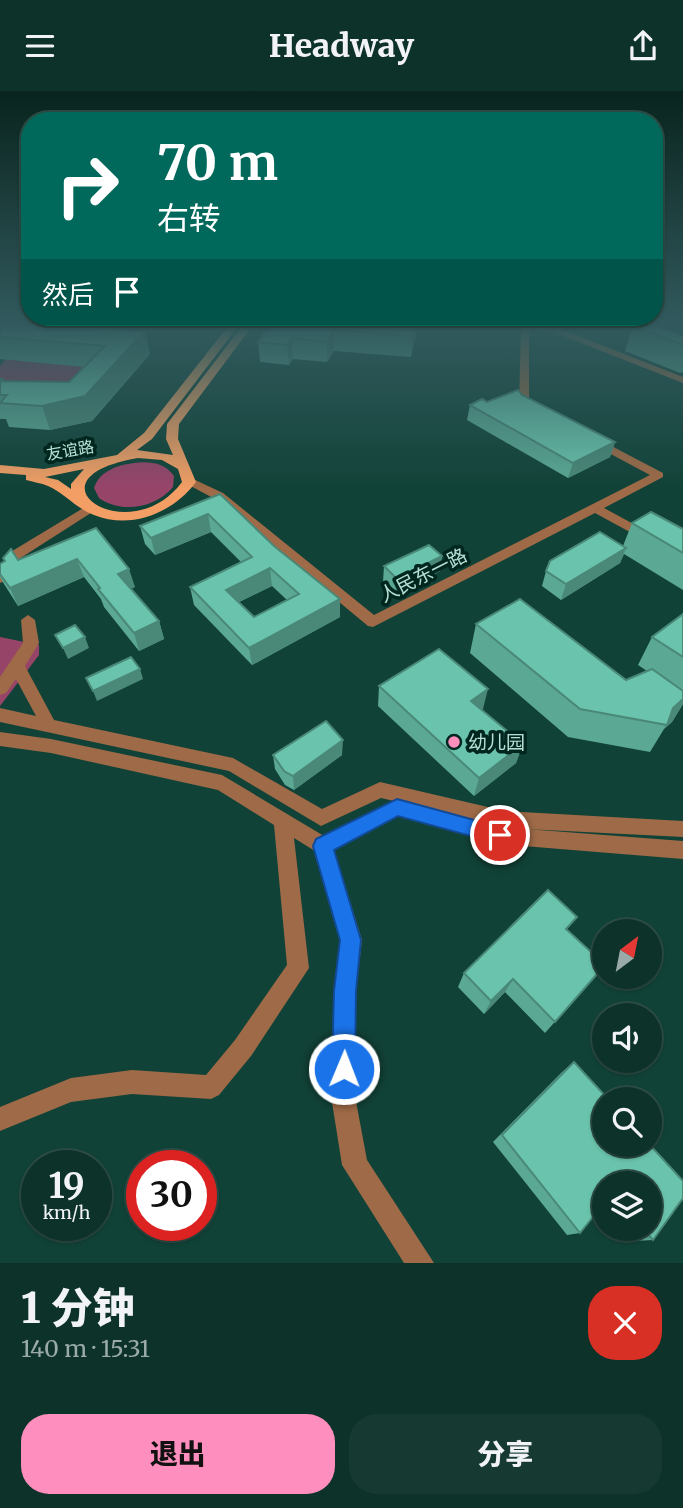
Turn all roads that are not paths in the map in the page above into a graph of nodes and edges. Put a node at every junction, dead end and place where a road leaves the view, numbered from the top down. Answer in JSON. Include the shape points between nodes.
{"nodes":[{"id":1,"x":192,"y":380,"type":"edge"},
{"id":2,"x":207,"y":380,"type":"edge"},
{"id":3,"x":524,"y":380,"type":"edge"},
{"id":4,"x":549,"y":417,"type":"edge"},
{"id":5,"x":585,"y":436,"type":"edge"},
{"id":6,"x":123,"y":456,"type":"junction"},
{"id":7,"x":105,"y":461,"type":"junction"},
{"id":8,"x":184,"y":467,"type":"junction"},
{"id":9,"x":0,"y":470,"type":"edge"},
{"id":10,"x":189,"y":482,"type":"junction"},
{"id":11,"x":86,"y":505,"type":"junction"},
{"id":12,"x":595,"y":508,"type":"junction"},
{"id":13,"x":683,"y":557,"type":"edge"},
{"id":14,"x":0,"y":578,"type":"edge"},
{"id":15,"x":28,"y":620,"type":"dead end"},
{"id":16,"x":17,"y":666,"type":"junction"},
{"id":17,"x":0,"y":689,"type":"edge"},
{"id":18,"x":0,"y":715,"type":"edge"},
{"id":19,"x":47,"y":727,"type":"junction"},
{"id":20,"x":0,"y":739,"type":"edge"},
{"id":21,"x":51,"y":746,"type":"junction"},
{"id":22,"x":0,"y":752,"type":"edge"},
{"id":23,"x":284,"y":821,"type":"junction"},
{"id":24,"x":683,"y":828,"type":"edge"},
{"id":25,"x":323,"y":846,"type":"junction"},
{"id":26,"x":683,"y":850,"type":"edge"},
{"id":27,"x":0,"y":1119,"type":"edge"},
{"id":28,"x":419,"y":1263,"type":"edge"}],
"edges":[{"from":1,"to":6,"type":"main road","via":[[148,436]]},
{"from":2,"to":8,"type":"main road","via":[[173,424],[172,439]]},
{"from":3,"to":4,"type":"street","via":[[524,404]]},
{"from":5,"to":12,"type":"street","name":"人民东一路","via":[[659,475]]},
{"from":6,"to":7,"type":"main road","name":"友谊路"},
{"from":6,"to":8,"type":"main road","via":[[165,456]]},
{"from":7,"to":9,"type":"main road","name":"友谊路","via":[[44,473]]},
{"from":7,"to":11,"type":"main road","via":[[78,485]]},
{"from":8,"to":10,"type":"main road"},
{"from":9,"to":11,"type":"main road","name":"友谊路","via":[[53,483]]},
{"from":10,"to":11,"type":"main road","via":[[173,502],[141,514],[104,514]]},
{"from":10,"to":12,"type":"street","name":"人民东一路","via":[[219,496],[373,622]]},
{"from":11,"to":14,"type":"street","via":[[14,556]]},
{"from":12,"to":13,"type":"street"},
{"from":15,"to":16,"type":"street","via":[[31,643]]},
{"from":16,"to":17,"type":"street"},
{"from":16,"to":19,"type":"street"},
{"from":18,"to":19,"type":"street"},
{"from":19,"to":24,"type":"street","via":[[233,765],[321,818],[380,790],[505,819]]},
{"from":20,"to":21,"type":"street"},
{"from":21,"to":22,"type":"street"},
{"from":21,"to":23,"type":"street","via":[[222,783]]},
{"from":23,"to":25,"type":"street"},
{"from":23,"to":27,"type":"street","via":[[298,968],[211,1087],[132,1082],[71,1090]]},
{"from":25,"to":26,"type":"street","via":[[397,808],[500,835]]},
{"from":25,"to":28,"type":"street","via":[[351,940],[343,1095],[355,1165]]}]}
